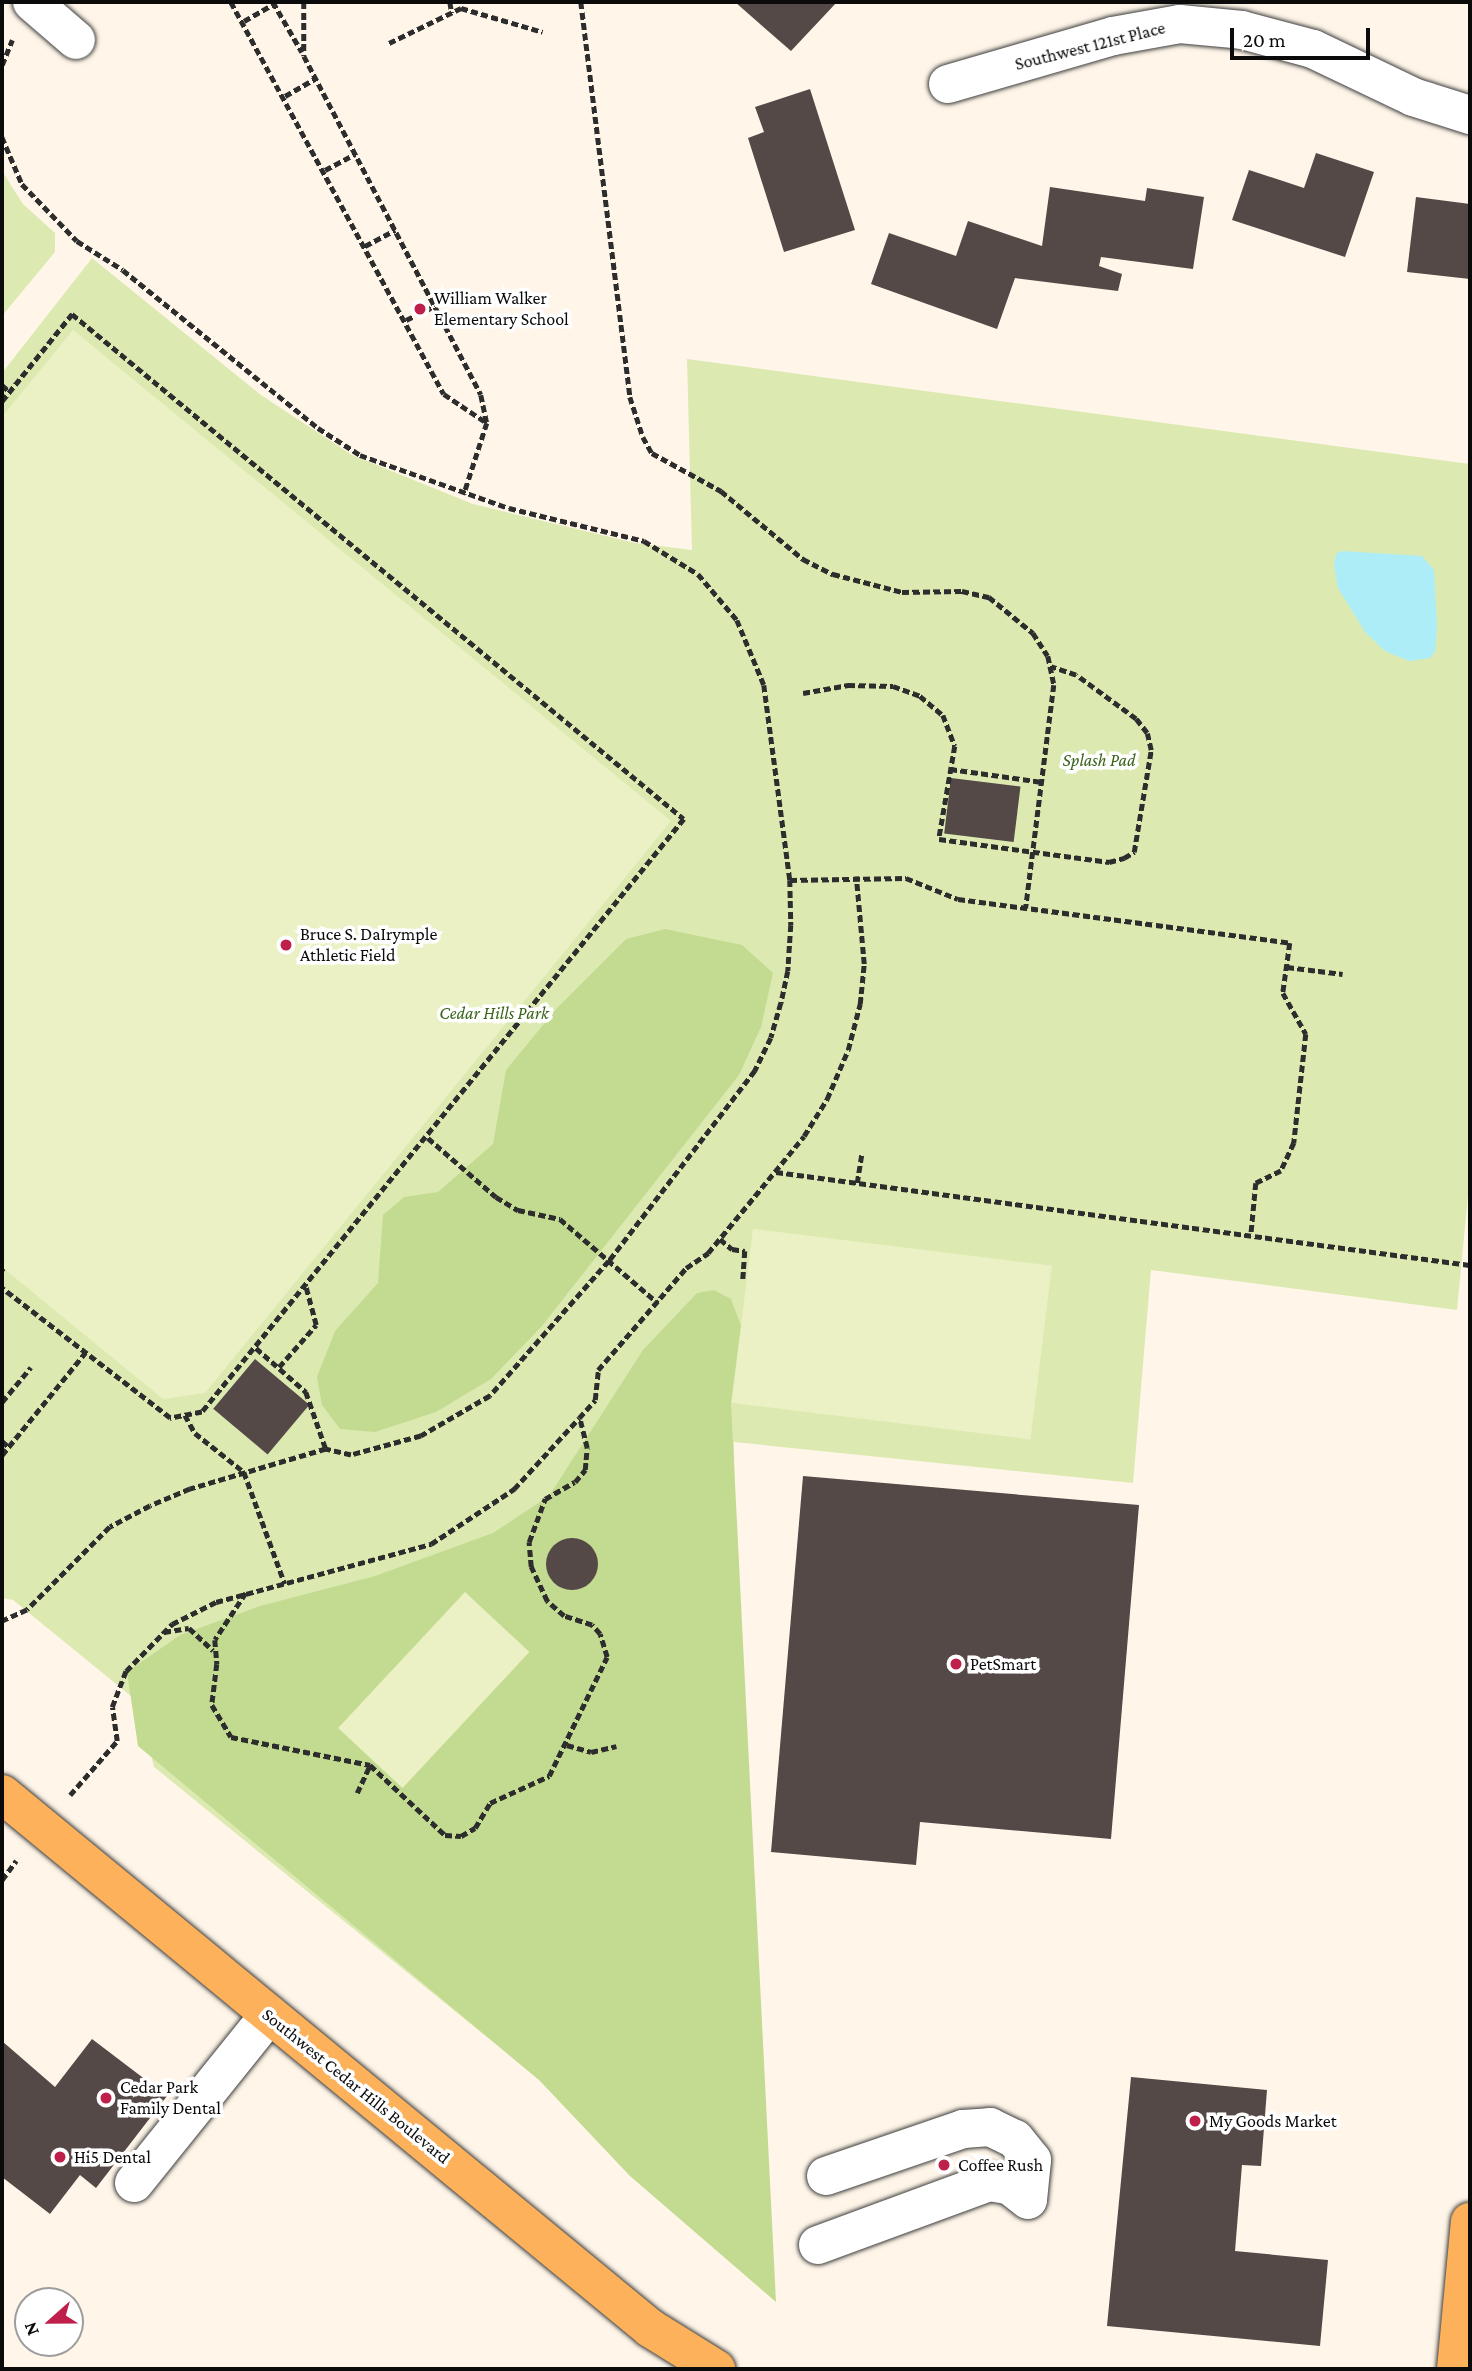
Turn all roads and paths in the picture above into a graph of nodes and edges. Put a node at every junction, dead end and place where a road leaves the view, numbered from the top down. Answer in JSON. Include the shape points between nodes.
{"nodes":[{"id":1,"x":32,"y":2,"type":"edge"},
{"id":2,"x":231,"y":2,"type":"edge"},
{"id":3,"x":304,"y":2,"type":"edge"},
{"id":4,"x":450,"y":2,"type":"edge"},
{"id":5,"x":581,"y":2,"type":"edge"},
{"id":6,"x":274,"y":3,"type":"edge"},
{"id":7,"x":452,"y":13,"type":"junction"},
{"id":8,"x":244,"y":21,"type":"junction"},
{"id":9,"x":543,"y":32,"type":"dead end"},
{"id":10,"x":76,"y":40,"type":"dead end"},
{"id":11,"x":389,"y":43,"type":"dead end"},
{"id":12,"x":304,"y":56,"type":"junction"},
{"id":13,"x":316,"y":79,"type":"junction"},
{"id":14,"x":948,"y":84,"type":"dead end"},
{"id":15,"x":285,"y":96,"type":"junction"},
{"id":16,"x":1470,"y":116,"type":"edge"},
{"id":17,"x":2,"y":136,"type":"edge"},
{"id":18,"x":355,"y":155,"type":"junction"},
{"id":19,"x":325,"y":170,"type":"junction"},
{"id":20,"x":395,"y":230,"type":"junction"},
{"id":21,"x":365,"y":246,"type":"junction"},
{"id":22,"x":435,"y":306,"type":"junction"},
{"id":23,"x":406,"y":320,"type":"junction"},
{"id":24,"x":2,"y":385,"type":"edge"},
{"id":25,"x":9,"y":391,"type":"junction"},
{"id":26,"x":2,"y":401,"type":"edge"},
{"id":27,"x":487,"y":423,"type":"junction"},
{"id":28,"x":464,"y":494,"type":"junction"},
{"id":29,"x":1051,"y":667,"type":"junction"},
{"id":30,"x":803,"y":693,"type":"dead end"},
{"id":31,"x":949,"y":769,"type":"junction"},
{"id":32,"x":1042,"y":782,"type":"junction"},
{"id":33,"x":1034,"y":851,"type":"junction"},
{"id":34,"x":856,"y":876,"type":"junction"},
{"id":35,"x":790,"y":880,"type":"junction"},
{"id":36,"x":1026,"y":908,"type":"junction"},
{"id":37,"x":1287,"y":967,"type":"junction"},
{"id":38,"x":1343,"y":974,"type":"dead end"},
{"id":39,"x":428,"y":1138,"type":"junction"},
{"id":40,"x":862,"y":1152,"type":"dead end"},
{"id":41,"x":776,"y":1172,"type":"junction"},
{"id":42,"x":857,"y":1183,"type":"junction"},
{"id":43,"x":1251,"y":1236,"type":"junction"},
{"id":44,"x":720,"y":1239,"type":"junction"},
{"id":45,"x":609,"y":1261,"type":"junction"},
{"id":46,"x":1470,"y":1265,"type":"edge"},
{"id":47,"x":743,"y":1279,"type":"dead end"},
{"id":48,"x":306,"y":1287,"type":"junction"},
{"id":49,"x":2,"y":1288,"type":"edge"},
{"id":50,"x":658,"y":1303,"type":"junction"},
{"id":51,"x":256,"y":1348,"type":"junction"},
{"id":52,"x":85,"y":1353,"type":"junction"},
{"id":53,"x":31,"y":1367,"type":"dead end"},
{"id":54,"x":279,"y":1367,"type":"junction"},
{"id":55,"x":2,"y":1402,"type":"edge"},
{"id":56,"x":185,"y":1415,"type":"junction"},
{"id":57,"x":579,"y":1418,"type":"junction"},
{"id":58,"x":2,"y":1441,"type":"edge"},
{"id":59,"x":9,"y":1447,"type":"junction"},
{"id":60,"x":326,"y":1449,"type":"junction"},
{"id":61,"x":2,"y":1455,"type":"edge"},
{"id":62,"x":244,"y":1472,"type":"junction"},
{"id":63,"x":285,"y":1584,"type":"junction"},
{"id":64,"x":246,"y":1593,"type":"junction"},
{"id":65,"x":2,"y":1621,"type":"edge"},
{"id":66,"x":163,"y":1632,"type":"junction"},
{"id":67,"x":214,"y":1650,"type":"junction"},
{"id":68,"x":117,"y":1741,"type":"dead end"},
{"id":69,"x":566,"y":1745,"type":"junction"},
{"id":70,"x":615,"y":1746,"type":"dead end"},
{"id":71,"x":370,"y":1765,"type":"junction"},
{"id":72,"x":357,"y":1793,"type":"dead end"},
{"id":73,"x":2,"y":1794,"type":"edge"},
{"id":74,"x":269,"y":2015,"type":"junction"},
{"id":75,"x":826,"y":2176,"type":"dead end"},
{"id":76,"x":134,"y":2183,"type":"dead end"},
{"id":77,"x":1470,"y":2222,"type":"edge"},
{"id":78,"x":818,"y":2245,"type":"dead end"},
{"id":79,"x":716,"y":2369,"type":"edge"},
{"id":80,"x":1456,"y":2369,"type":"edge"}],
"edges":[{"from":1,"to":10,"type":"street"},
{"from":2,"to":8,"type":"path"},
{"from":3,"to":12,"type":"path"},
{"from":4,"to":7,"type":"path"},
{"from":5,"to":29,"type":"path","via":[[630,397],[635,421],[652,453],[721,491],[803,559],[833,573],[902,592],[962,591],[989,597],[1033,633]]},
{"from":6,"to":8,"type":"path"},
{"from":6,"to":12,"type":"path"},
{"from":7,"to":9,"type":"path","via":[[461,8]]},
{"from":7,"to":11,"type":"path"},
{"from":8,"to":15,"type":"path"},
{"from":12,"to":13,"type":"path"},
{"from":13,"to":15,"type":"path"},
{"from":13,"to":18,"type":"path"},
{"from":14,"to":16,"type":"street","name":"Southwest 121st Place","via":[[1113,36],[1180,24],[1241,30],[1313,49],[1413,97]]},
{"from":15,"to":19,"type":"path"},
{"from":17,"to":28,"type":"path","via":[[22,184],[76,242],[123,270],[318,428],[360,455]]},
{"from":18,"to":19,"type":"path"},
{"from":18,"to":20,"type":"path"},
{"from":19,"to":21,"type":"path"},
{"from":20,"to":21,"type":"path"},
{"from":20,"to":22,"type":"path"},
{"from":21,"to":23,"type":"path"},
{"from":22,"to":23,"type":"path"},
{"from":22,"to":27,"type":"path","via":[[481,395]]},
{"from":23,"to":27,"type":"path","via":[[444,394]]},
{"from":24,"to":25,"type":"path"},
{"from":25,"to":26,"type":"path"},
{"from":25,"to":39,"type":"path","via":[[72,314],[684,819]]},
{"from":27,"to":28,"type":"path"},
{"from":28,"to":35,"type":"path","via":[[644,541],[698,574],[717,594],[752,649],[764,685]]},
{"from":29,"to":32,"type":"path","via":[[1054,685]]},
{"from":29,"to":33,"type":"path","via":[[1076,675],[1136,719],[1147,733],[1150,750],[1134,852],[1109,862]]},
{"from":30,"to":31,"type":"path","via":[[869,684],[920,696],[943,715],[952,731]]},
{"from":31,"to":32,"type":"path"},
{"from":31,"to":33,"type":"path","via":[[939,839]]},
{"from":32,"to":33,"type":"path"},
{"from":33,"to":36,"type":"path"},
{"from":34,"to":35,"type":"path"},
{"from":34,"to":36,"type":"path","via":[[906,878],[958,899]]},
{"from":34,"to":41,"type":"path","via":[[864,964],[848,1050],[817,1117]]},
{"from":35,"to":45,"type":"path","via":[[788,971],[771,1038],[728,1111]]},
{"from":36,"to":37,"type":"path","via":[[1290,943]]},
{"from":37,"to":38,"type":"path"},
{"from":37,"to":43,"type":"path","via":[[1283,993],[1306,1034],[1294,1143],[1281,1171],[1256,1183]]},
{"from":39,"to":45,"type":"path","via":[[496,1197],[518,1210],[560,1219]]},
{"from":39,"to":48,"type":"path"},
{"from":40,"to":42,"type":"path"},
{"from":41,"to":42,"type":"path"},
{"from":41,"to":44,"type":"path"},
{"from":42,"to":43,"type":"path"},
{"from":43,"to":46,"type":"path"},
{"from":44,"to":47,"type":"path","via":[[732,1249],[745,1251]]},
{"from":44,"to":50,"type":"path","via":[[686,1268]]},
{"from":45,"to":50,"type":"path"},
{"from":45,"to":60,"type":"path","via":[[518,1367],[469,1411],[421,1436],[367,1452],[351,1455]]},
{"from":48,"to":51,"type":"path"},
{"from":48,"to":54,"type":"path","via":[[316,1325]]},
{"from":49,"to":52,"type":"path"},
{"from":50,"to":57,"type":"path","via":[[598,1370],[595,1400]]},
{"from":51,"to":54,"type":"path"},
{"from":51,"to":56,"type":"path","via":[[202,1412]]},
{"from":52,"to":56,"type":"path","via":[[170,1418]]},
{"from":52,"to":59,"type":"path"},
{"from":53,"to":55,"type":"path"},
{"from":54,"to":60,"type":"path","via":[[306,1392]]},
{"from":56,"to":62,"type":"path","via":[[195,1433]]},
{"from":57,"to":63,"type":"path","via":[[514,1489],[464,1526],[431,1544]]},
{"from":57,"to":69,"type":"path","via":[[587,1448],[585,1470],[575,1482],[545,1499],[529,1542],[537,1587],[564,1616],[592,1625],[607,1657]]},
{"from":58,"to":59,"type":"path"},
{"from":59,"to":61,"type":"path"},
{"from":60,"to":62,"type":"path"},
{"from":62,"to":63,"type":"path"},
{"from":62,"to":65,"type":"path","via":[[190,1489],[110,1527],[27,1610]]},
{"from":63,"to":64,"type":"path"},
{"from":64,"to":66,"type":"path","via":[[189,1613]]},
{"from":64,"to":67,"type":"path","via":[[222,1625]]},
{"from":66,"to":67,"type":"path","via":[[189,1628]]},
{"from":66,"to":68,"type":"path","via":[[126,1671],[112,1707]]},
{"from":67,"to":71,"type":"path","via":[[218,1664],[212,1705],[231,1737]]},
{"from":69,"to":70,"type":"path","via":[[591,1752]]},
{"from":69,"to":71,"type":"path","via":[[549,1776],[490,1803],[475,1828],[461,1836],[445,1835]]},
{"from":71,"to":72,"type":"path"},
{"from":73,"to":74,"type":"main road","name":"Southwest Cedar Hills Boulevard"},
{"from":74,"to":76,"type":"street"},
{"from":74,"to":79,"type":"main road","name":"Southwest Cedar Hills Boulevard","via":[[650,2328]]},
{"from":75,"to":78,"type":"street","via":[[963,2129],[990,2127],[1015,2139],[1032,2160],[1028,2200],[1009,2185],[989,2182]]},
{"from":77,"to":80,"type":"main road"}]}
